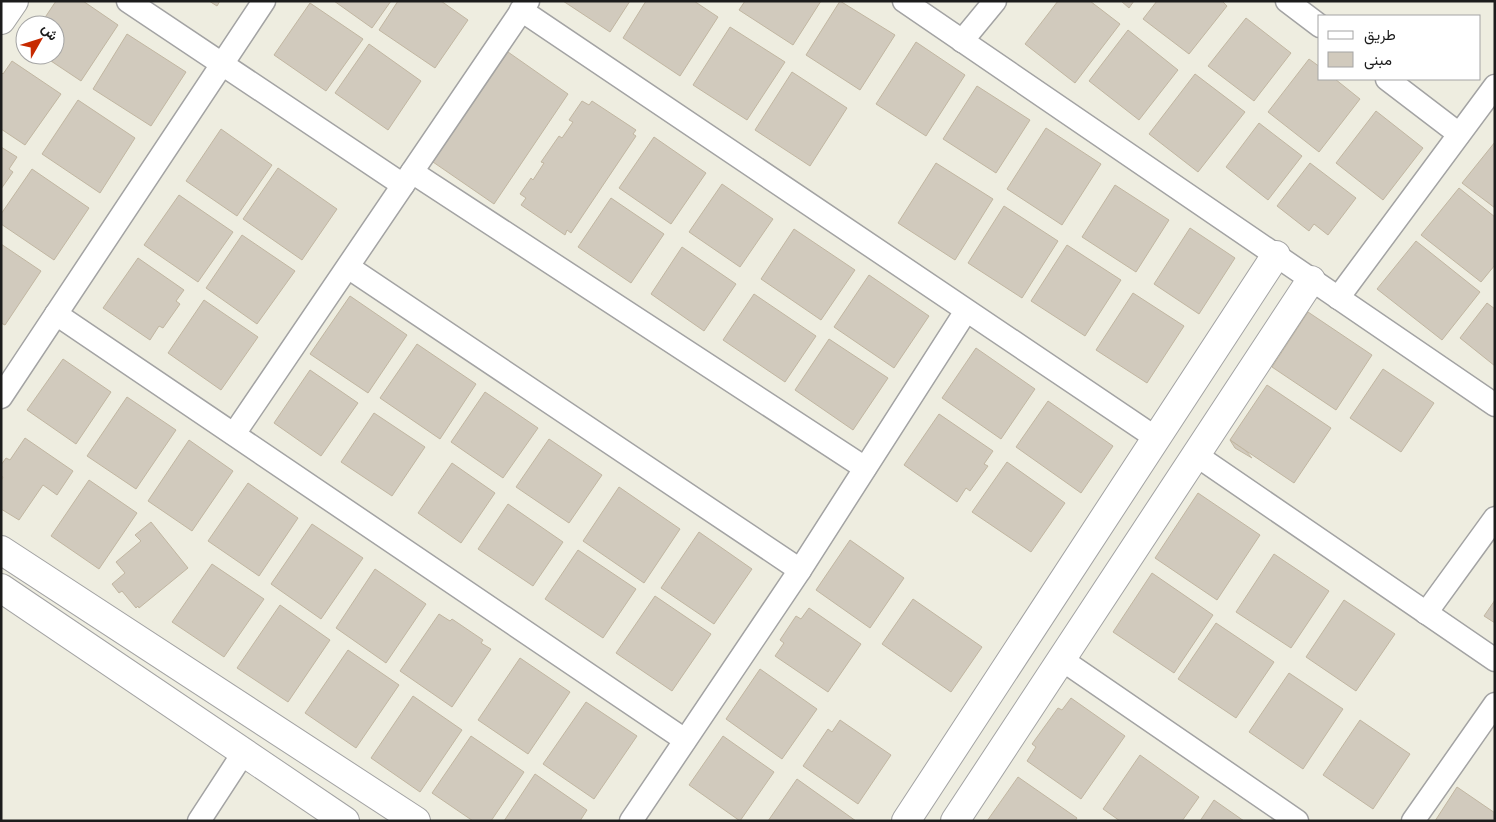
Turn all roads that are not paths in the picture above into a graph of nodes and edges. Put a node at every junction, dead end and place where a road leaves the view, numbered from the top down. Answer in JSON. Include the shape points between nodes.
{"nodes":[{"id":1,"x":14,"y":1,"type":"edge"},
{"id":2,"x":128,"y":1,"type":"edge"},
{"id":3,"x":264,"y":1,"type":"edge"},
{"id":4,"x":904,"y":1,"type":"edge"},
{"id":5,"x":995,"y":1,"type":"edge"},
{"id":6,"x":1298,"y":4,"type":"edge"},
{"id":7,"x":524,"y":6,"type":"edge"},
{"id":8,"x":1,"y":20,"type":"edge"},
{"id":9,"x":1318,"y":24,"type":"edge"},
{"id":10,"x":962,"y":41,"type":"junction"},
{"id":11,"x":222,"y":64,"type":"junction"},
{"id":12,"x":1388,"y":80,"type":"edge"},
{"id":13,"x":1495,"y":86,"type":"edge"},
{"id":14,"x":1459,"y":134,"type":"junction"},
{"id":15,"x":407,"y":178,"type":"junction"},
{"id":16,"x":1276,"y":256,"type":"junction"},
{"id":17,"x":348,"y":267,"type":"junction"},
{"id":18,"x":1311,"y":280,"type":"junction"},
{"id":19,"x":1338,"y":298,"type":"junction"},
{"id":20,"x":966,"y":311,"type":"junction"},
{"id":21,"x":56,"y":314,"type":"junction"},
{"id":22,"x":1,"y":397,"type":"edge"},
{"id":23,"x":1495,"y":405,"type":"edge"},
{"id":24,"x":234,"y":434,"type":"junction"},
{"id":25,"x":1156,"y":438,"type":"junction"},
{"id":26,"x":1196,"y":455,"type":"junction"},
{"id":27,"x":865,"y":468,"type":"junction"},
{"id":28,"x":1495,"y":518,"type":"edge"},
{"id":29,"x":1,"y":550,"type":"edge"},
{"id":30,"x":800,"y":570,"type":"junction"},
{"id":31,"x":1,"y":588,"type":"edge"},
{"id":32,"x":1426,"y":613,"type":"junction"},
{"id":33,"x":1061,"y":660,"type":"junction"},
{"id":34,"x":1495,"y":660,"type":"edge"},
{"id":35,"x":207,"y":685,"type":"junction"},
{"id":36,"x":1495,"y":704,"type":"edge"},
{"id":37,"x":189,"y":714,"type":"junction"},
{"id":38,"x":685,"y":740,"type":"junction"},
{"id":39,"x":244,"y":752,"type":"junction"},
{"id":40,"x":199,"y":821,"type":"edge"},
{"id":41,"x":345,"y":821,"type":"edge"},
{"id":42,"x":416,"y":821,"type":"edge"},
{"id":43,"x":631,"y":821,"type":"edge"},
{"id":44,"x":906,"y":821,"type":"edge"},
{"id":45,"x":955,"y":821,"type":"edge"},
{"id":46,"x":1297,"y":821,"type":"edge"},
{"id":47,"x":1413,"y":821,"type":"edge"}],
"edges":[{"from":1,"to":8,"type":"street"},
{"from":2,"to":11,"type":"street"},
{"from":3,"to":11,"type":"street"},
{"from":4,"to":10,"type":"street"},
{"from":5,"to":10,"type":"street"},
{"from":6,"to":9,"type":"street"},
{"from":7,"to":15,"type":"street"},
{"from":7,"to":20,"type":"street"},
{"from":10,"to":16,"type":"street"},
{"from":11,"to":15,"type":"street"},
{"from":11,"to":21,"type":"street"},
{"from":12,"to":14,"type":"street"},
{"from":13,"to":14,"type":"street"},
{"from":14,"to":19,"type":"street"},
{"from":15,"to":17,"type":"street"},
{"from":15,"to":27,"type":"street"},
{"from":16,"to":18,"type":"street"},
{"from":16,"to":25,"type":"street"},
{"from":17,"to":24,"type":"street"},
{"from":17,"to":30,"type":"street"},
{"from":18,"to":19,"type":"street"},
{"from":18,"to":26,"type":"street"},
{"from":19,"to":23,"type":"street"},
{"from":20,"to":25,"type":"street"},
{"from":20,"to":27,"type":"street"},
{"from":21,"to":22,"type":"street"},
{"from":21,"to":24,"type":"street"},
{"from":24,"to":38,"type":"street"},
{"from":25,"to":44,"type":"street"},
{"from":26,"to":32,"type":"street"},
{"from":26,"to":33,"type":"street"},
{"from":27,"to":30,"type":"street"},
{"from":28,"to":32,"type":"street"},
{"from":29,"to":35,"type":"street"},
{"from":30,"to":38,"type":"street"},
{"from":31,"to":37,"type":"street"},
{"from":32,"to":34,"type":"street"},
{"from":33,"to":45,"type":"street"},
{"from":33,"to":46,"type":"street"},
{"from":35,"to":37,"type":"street"},
{"from":35,"to":42,"type":"street"},
{"from":36,"to":47,"type":"street"},
{"from":37,"to":39,"type":"street"},
{"from":38,"to":43,"type":"street"},
{"from":39,"to":40,"type":"street"},
{"from":39,"to":41,"type":"street"}]}
